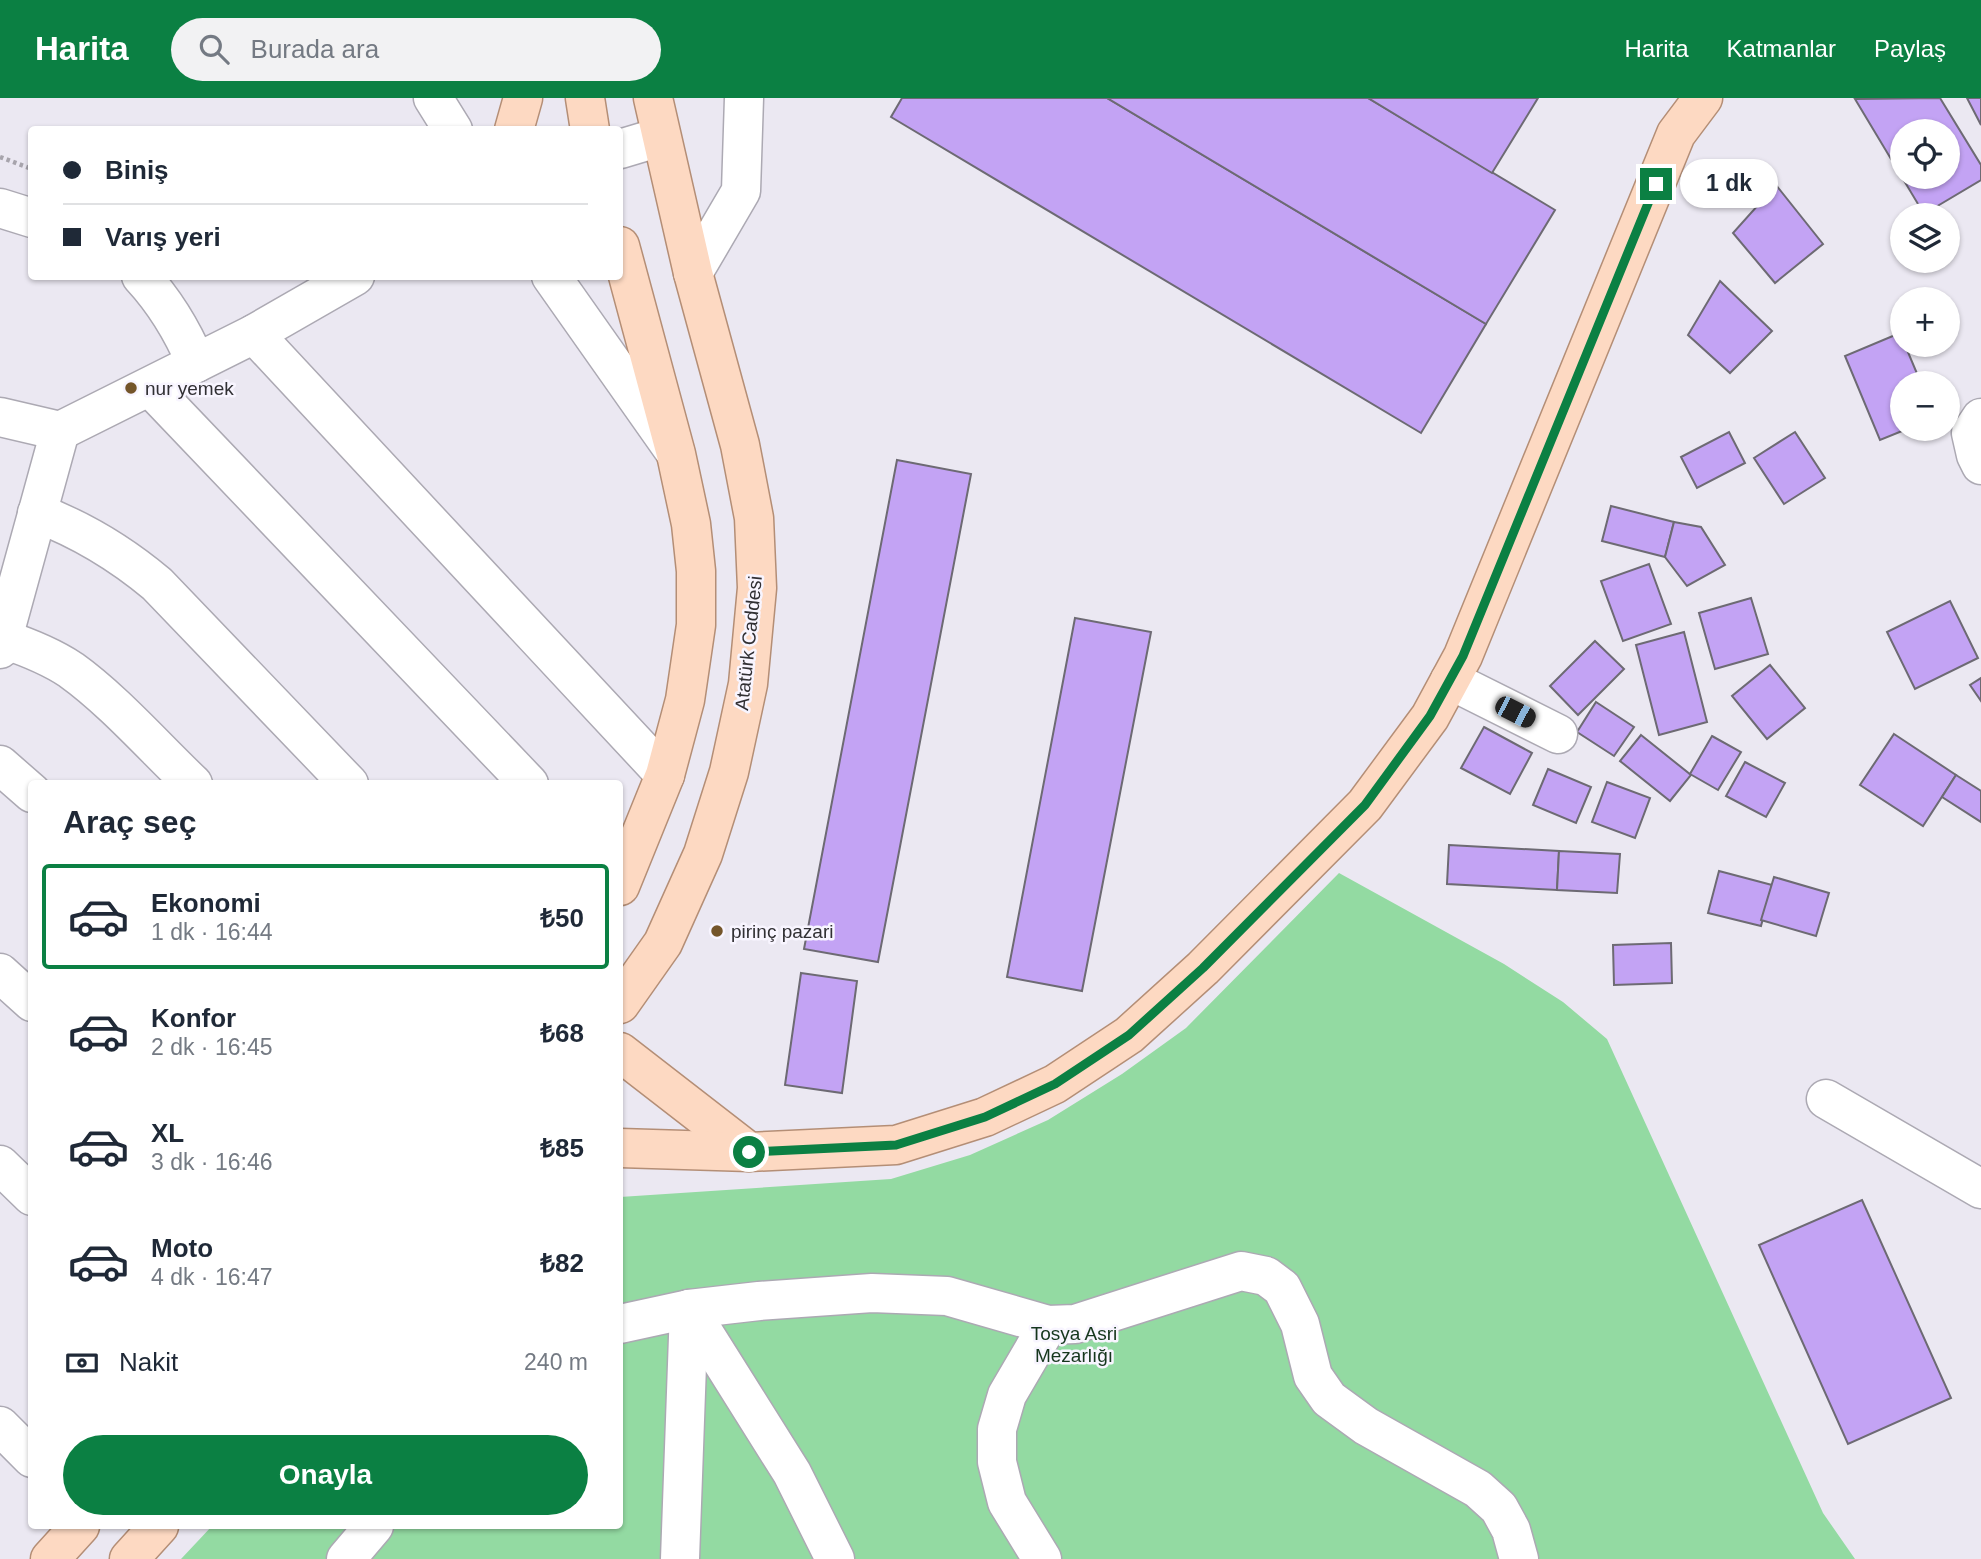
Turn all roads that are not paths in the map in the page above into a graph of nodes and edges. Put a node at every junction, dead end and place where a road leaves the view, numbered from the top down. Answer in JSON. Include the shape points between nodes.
{"nodes":[{"id":1,"x":433,"y":98,"type":"edge"},
{"id":2,"x":523,"y":98,"type":"edge"},
{"id":3,"x":585,"y":98,"type":"edge"},
{"id":4,"x":653,"y":98,"type":"edge"},
{"id":5,"x":744,"y":98,"type":"edge"},
{"id":6,"x":1699,"y":99,"type":"edge"},
{"id":7,"x":450,"y":126,"type":"edge"},
{"id":8,"x":515,"y":126,"type":"edge"},
{"id":9,"x":589,"y":126,"type":"edge"},
{"id":10,"x":660,"y":137,"type":"junction"},
{"id":11,"x":623,"y":148,"type":"edge"},
{"id":12,"x":0,"y":208,"type":"edge"},
{"id":13,"x":28,"y":217,"type":"edge"},
{"id":14,"x":623,"y":257,"type":"edge"},
{"id":15,"x":693,"y":273,"type":"junction"},
{"id":16,"x":145,"y":280,"type":"edge"},
{"id":17,"x":348,"y":280,"type":"edge"},
{"id":18,"x":554,"y":280,"type":"edge"},
{"id":19,"x":254,"y":334,"type":"junction"},
{"id":20,"x":196,"y":363,"type":"junction"},
{"id":21,"x":150,"y":387,"type":"junction"},
{"id":22,"x":0,"y":417,"type":"edge"},
{"id":23,"x":1981,"y":418,"type":"edge"},
{"id":24,"x":60,"y":431,"type":"junction"},
{"id":25,"x":676,"y":454,"type":"junction"},
{"id":26,"x":1981,"y":465,"type":"edge"},
{"id":27,"x":37,"y":513,"type":"junction"},
{"id":28,"x":1,"y":644,"type":"edge"},
{"id":29,"x":1450,"y":680,"type":"junction"},
{"id":30,"x":1558,"y":734,"type":"dead end"},
{"id":31,"x":0,"y":765,"type":"edge"},
{"id":32,"x":665,"y":775,"type":"junction"},
{"id":33,"x":189,"y":780,"type":"edge"},
{"id":34,"x":345,"y":780,"type":"edge"},
{"id":35,"x":525,"y":780,"type":"edge"},
{"id":36,"x":28,"y":790,"type":"edge"},
{"id":37,"x":623,"y":875,"type":"edge"},
{"id":38,"x":0,"y":974,"type":"edge"},
{"id":39,"x":28,"y":998,"type":"edge"},
{"id":40,"x":623,"y":1000,"type":"edge"},
{"id":41,"x":623,"y":1054,"type":"edge"},
{"id":42,"x":1826,"y":1099,"type":"dead end"},
{"id":43,"x":623,"y":1148,"type":"edge"},
{"id":44,"x":749,"y":1152,"type":"junction"},
{"id":45,"x":0,"y":1165,"type":"edge"},
{"id":46,"x":1981,"y":1188,"type":"edge"},
{"id":47,"x":28,"y":1192,"type":"edge"},
{"id":48,"x":689,"y":1309,"type":"junction"},
{"id":49,"x":623,"y":1323,"type":"edge"},
{"id":50,"x":1048,"y":1325,"type":"junction"},
{"id":51,"x":0,"y":1426,"type":"edge"},
{"id":52,"x":28,"y":1454,"type":"edge"},
{"id":53,"x":77,"y":1529,"type":"edge"},
{"id":54,"x":156,"y":1529,"type":"edge"},
{"id":55,"x":371,"y":1529,"type":"edge"},
{"id":56,"x":50,"y":1559,"type":"edge"},
{"id":57,"x":129,"y":1559,"type":"edge"},
{"id":58,"x":346,"y":1559,"type":"edge"},
{"id":59,"x":680,"y":1559,"type":"edge"},
{"id":60,"x":835,"y":1559,"type":"edge"},
{"id":61,"x":1042,"y":1559,"type":"edge"},
{"id":62,"x":1519,"y":1559,"type":"edge"}],
"edges":[{"from":1,"to":7,"type":"street"},
{"from":2,"to":8,"type":"main road"},
{"from":3,"to":9,"type":"main road"},
{"from":4,"to":10,"type":"main road","name":"Atatürk Caddesi"},
{"from":5,"to":15,"type":"street","via":[[741,191]]},
{"from":6,"to":29,"type":"main road","via":[[1676,134]]},
{"from":10,"to":11,"type":"street"},
{"from":10,"to":15,"type":"main road","name":"Atatürk Caddesi"},
{"from":12,"to":13,"type":"street"},
{"from":14,"to":25,"type":"main road"},
{"from":15,"to":40,"type":"main road","name":"Atatürk Caddesi","via":[[740,445],[754,518],[757,588],[748,684],[729,772],[704,855],[663,943]]},
{"from":16,"to":20,"type":"street","via":[[182,330]]},
{"from":17,"to":19,"type":"street"},
{"from":18,"to":25,"type":"street"},
{"from":19,"to":20,"type":"street"},
{"from":19,"to":32,"type":"street"},
{"from":20,"to":21,"type":"street"},
{"from":21,"to":24,"type":"street"},
{"from":21,"to":35,"type":"street"},
{"from":22,"to":24,"type":"street"},
{"from":23,"to":26,"type":"street","via":[[1971,433]]},
{"from":24,"to":27,"type":"street"},
{"from":25,"to":32,"type":"main road","via":[[691,524],[696,625],[685,699]]},
{"from":27,"to":28,"type":"street"},
{"from":27,"to":34,"type":"street","via":[[98,541],[157,584]]},
{"from":28,"to":33,"type":"street","via":[[45,655],[70,669]]},
{"from":29,"to":30,"type":"street"},
{"from":29,"to":44,"type":"main road","via":[[1430,716],[1365,805],[1203,968],[1129,1035],[1055,1084],[985,1117],[909,1141]]},
{"from":31,"to":36,"type":"street"},
{"from":32,"to":37,"type":"main road"},
{"from":38,"to":39,"type":"street"},
{"from":41,"to":44,"type":"main road"},
{"from":42,"to":46,"type":"street"},
{"from":43,"to":44,"type":"main road"},
{"from":45,"to":47,"type":"street"},
{"from":48,"to":49,"type":"street"},
{"from":48,"to":50,"type":"street","via":[[872,1293],[947,1296]]},
{"from":48,"to":59,"type":"street"},
{"from":48,"to":60,"type":"street","via":[[792,1473]]},
{"from":50,"to":61,"type":"street","via":[[1007,1395],[997,1429],[997,1462],[1007,1502]]},
{"from":50,"to":62,"type":"street","via":[[1075,1324],[1241,1271],[1266,1276],[1282,1288],[1300,1324],[1313,1376],[1329,1399],[1366,1426],[1478,1489],[1499,1508]]},
{"from":51,"to":52,"type":"street"},
{"from":53,"to":56,"type":"main road"},
{"from":54,"to":57,"type":"main road"},
{"from":55,"to":58,"type":"street"}]}
